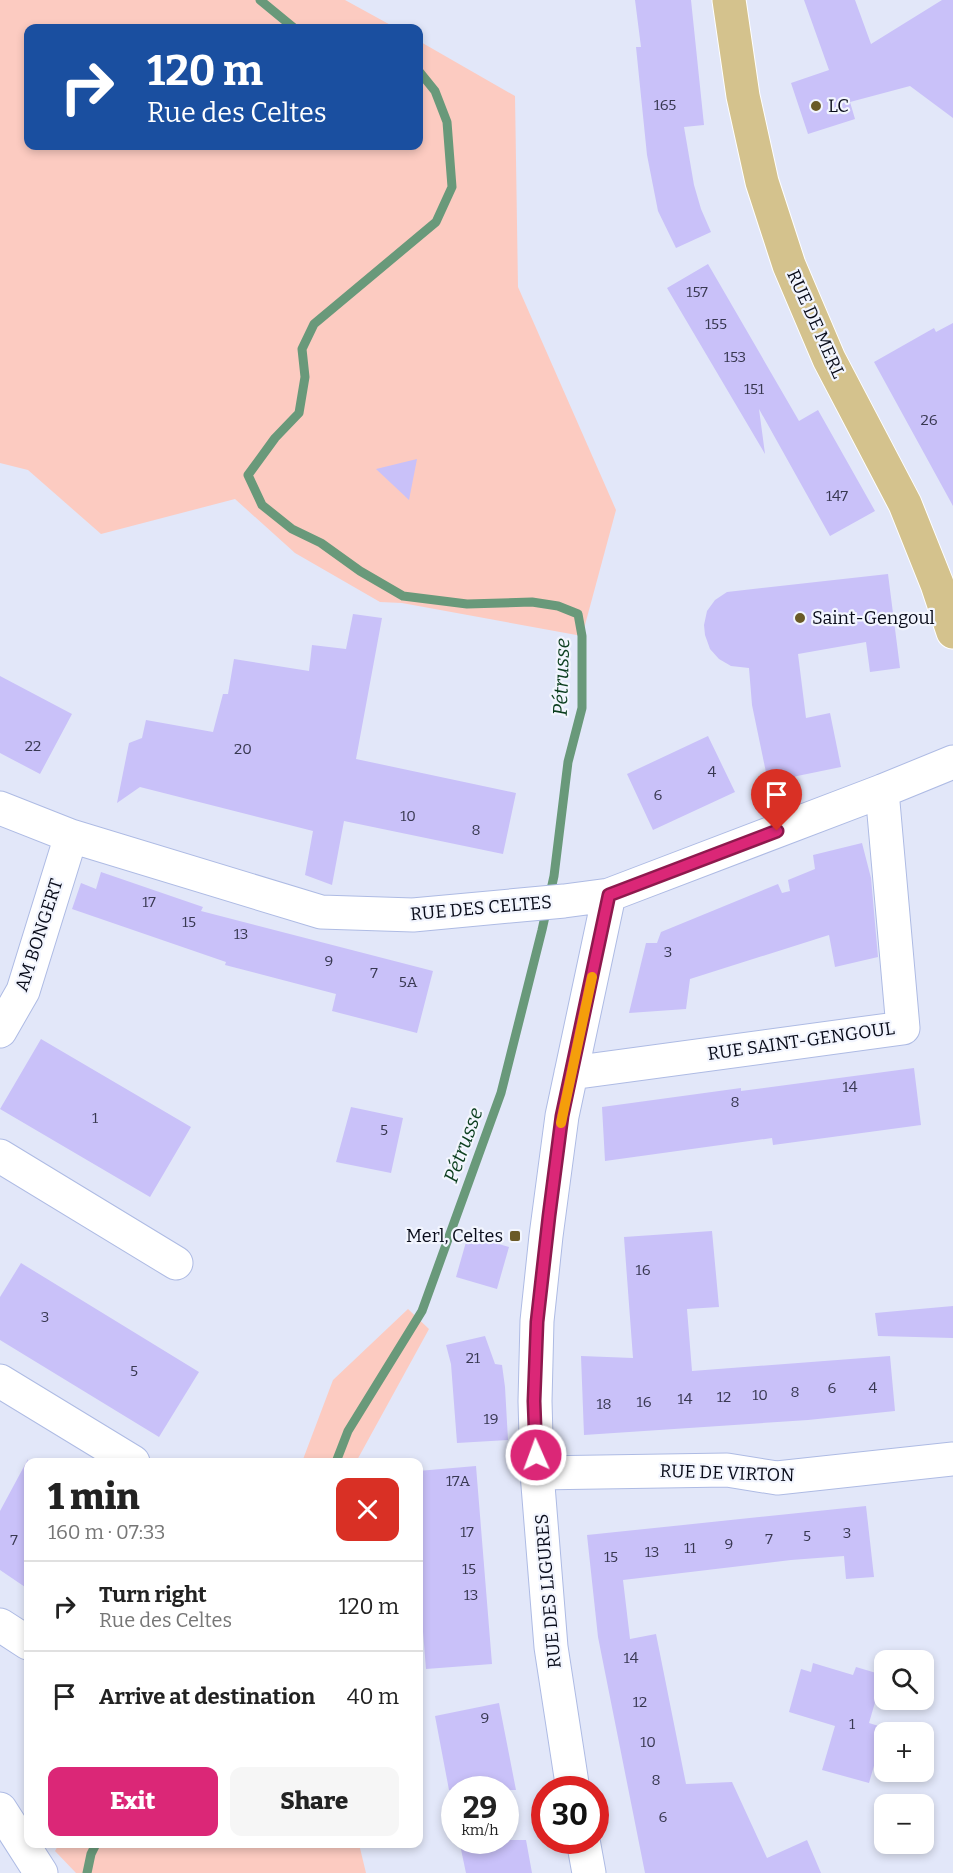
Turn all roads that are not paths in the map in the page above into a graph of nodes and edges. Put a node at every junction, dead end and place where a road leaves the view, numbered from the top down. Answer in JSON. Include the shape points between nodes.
{"nodes":[{"id":1,"x":729,"y":0,"type":"edge"},
{"id":2,"x":945,"y":581,"type":"edge"},
{"id":3,"x":953,"y":632,"type":"edge"},
{"id":4,"x":953,"y":762,"type":"edge"},
{"id":5,"x":882,"y":791,"type":"junction"},
{"id":6,"x":0,"y":807,"type":"edge"},
{"id":7,"x":71,"y":836,"type":"junction"},
{"id":8,"x":609,"y":895,"type":"junction"},
{"id":9,"x":0,"y":1031,"type":"edge"},
{"id":10,"x":572,"y":1073,"type":"junction"},
{"id":11,"x":0,"y":1156,"type":"edge"},
{"id":12,"x":176,"y":1263,"type":"dead end"},
{"id":13,"x":0,"y":1381,"type":"edge"},
{"id":14,"x":126,"y":1458,"type":"edge"},
{"id":15,"x":953,"y":1459,"type":"edge"},
{"id":16,"x":537,"y":1473,"type":"junction"},
{"id":17,"x":0,"y":1625,"type":"edge"},
{"id":18,"x":24,"y":1640,"type":"edge"},
{"id":19,"x":571,"y":1776,"type":"edge"},
{"id":20,"x":0,"y":1809,"type":"edge"},
{"id":21,"x":586,"y":1854,"type":"edge"},
{"id":22,"x":36,"y":1871,"type":"edge"},
{"id":23,"x":589,"y":1873,"type":"edge"}],
"edges":[{"from":1,"to":2,"type":"main road","name":"RUE DE MERL","via":[[743,96],[762,182],[789,265],[829,359]]},
{"from":2,"to":3,"type":"main road","name":"RUE DE MERL"},
{"from":4,"to":5,"type":"street","name":"RUE DES CELTES"},
{"from":5,"to":8,"type":"street","name":"RUE DES CELTES"},
{"from":5,"to":10,"type":"street","name":"RUE SAINT-GENGOUL","via":[[903,1028]]},
{"from":6,"to":7,"type":"street","name":"RUE DES CELTES"},
{"from":7,"to":8,"type":"street","name":"RUE DES CELTES","via":[[321,912],[413,915]]},
{"from":7,"to":9,"type":"street","name":"AM BONGERT","via":[[23,991]]},
{"from":8,"to":10,"type":"street","name":"RUE DES LIGURES"},
{"from":10,"to":16,"type":"street","name":"RUE DES LIGURES","via":[[561,1127],[537,1322]]},
{"from":11,"to":12,"type":"street"},
{"from":13,"to":14,"type":"street"},
{"from":15,"to":16,"type":"street","name":"RUE DE VIRTON","via":[[777,1478],[727,1470]]},
{"from":16,"to":19,"type":"street","name":"RUE DES LIGURES","via":[[551,1647]]},
{"from":17,"to":18,"type":"street"},
{"from":20,"to":22,"type":"street"},
{"from":21,"to":23,"type":"street"}]}
